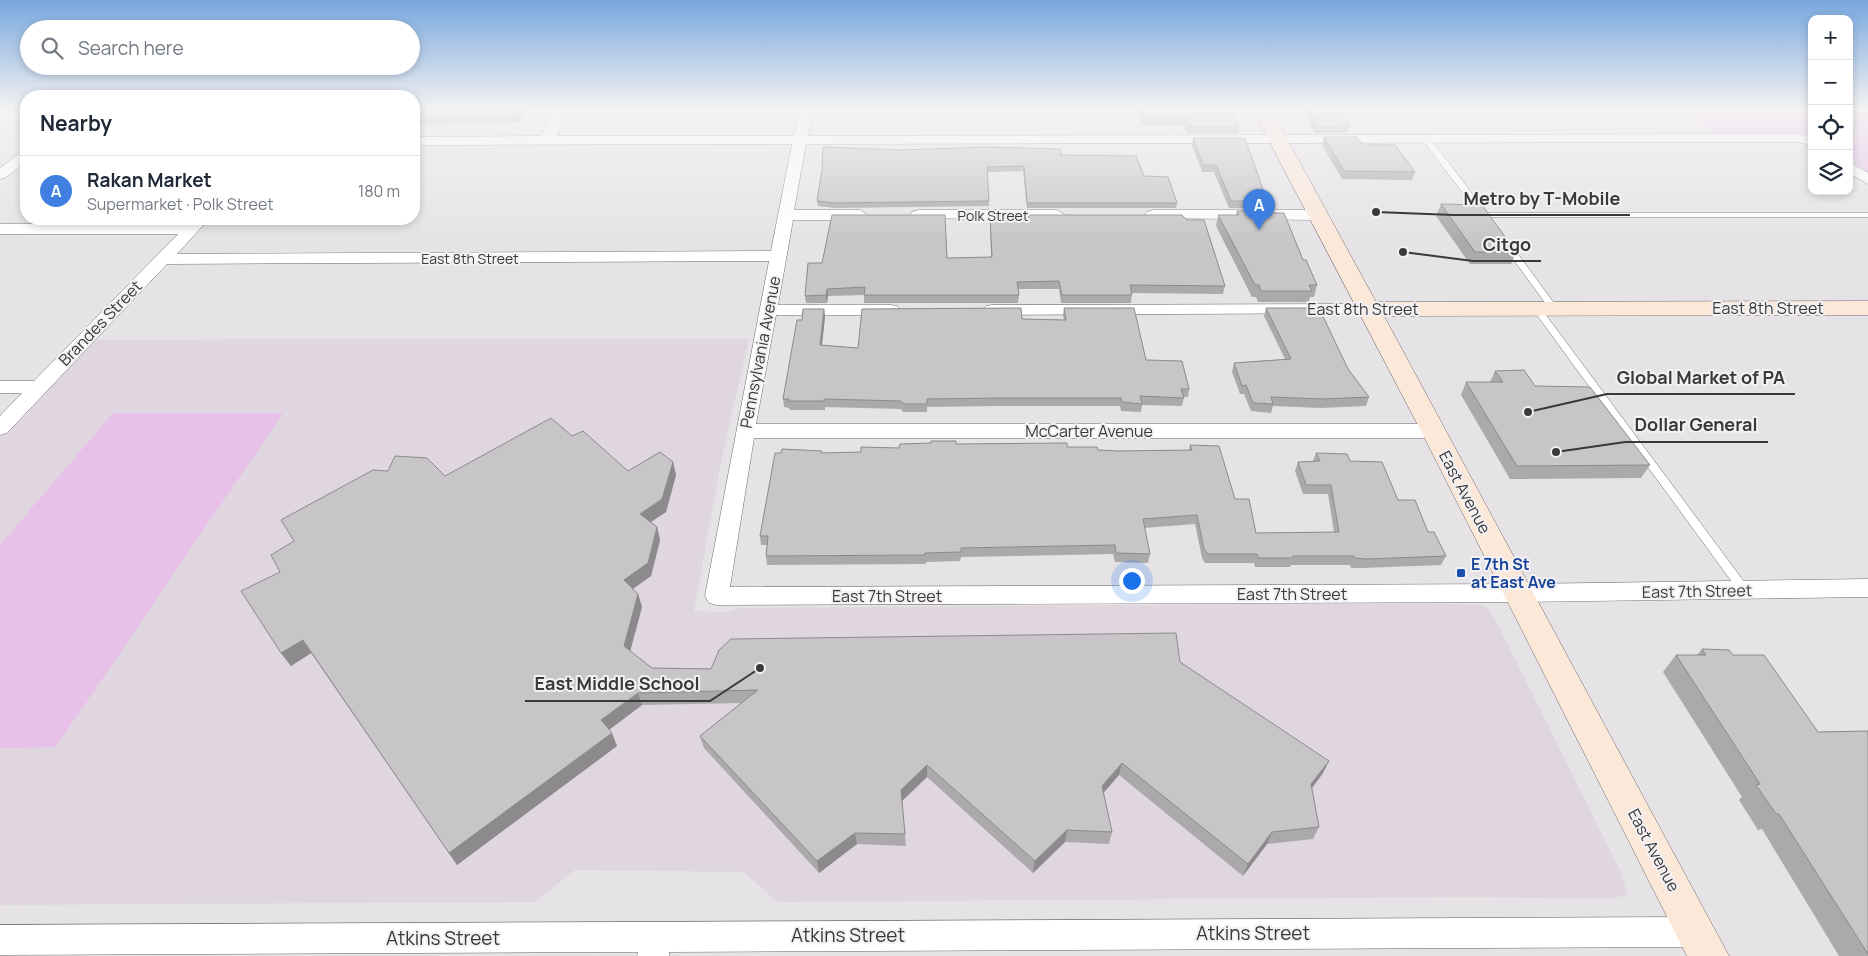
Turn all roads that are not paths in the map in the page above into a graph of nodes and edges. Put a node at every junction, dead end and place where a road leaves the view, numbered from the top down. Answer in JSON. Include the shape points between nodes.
{"nodes":[{"id":1,"x":798,"y":153,"type":"edge"},
{"id":2,"x":1286,"y":153,"type":"edge"},
{"id":3,"x":1437,"y":153,"type":"edge"},
{"id":4,"x":20,"y":160,"type":"edge"},
{"id":5,"x":1853,"y":169,"type":"edge"},
{"id":6,"x":0,"y":175,"type":"edge"},
{"id":7,"x":1868,"y":180,"type":"edge"},
{"id":8,"x":1868,"y":214,"type":"edge"},
{"id":9,"x":786,"y":215,"type":"junction"},
{"id":10,"x":875,"y":215,"type":"edge"},
{"id":11,"x":905,"y":215,"type":"edge"},
{"id":12,"x":1073,"y":215,"type":"edge"},
{"id":13,"x":1142,"y":215,"type":"edge"},
{"id":14,"x":1320,"y":215,"type":"junction"},
{"id":15,"x":157,"y":225,"type":"edge"},
{"id":16,"x":195,"y":225,"type":"edge"},
{"id":17,"x":0,"y":229,"type":"edge"},
{"id":18,"x":1502,"y":239,"type":"edge"},
{"id":19,"x":778,"y":256,"type":"junction"},
{"id":20,"x":161,"y":259,"type":"junction"},
{"id":21,"x":1868,"y":308,"type":"edge"},
{"id":22,"x":1369,"y":309,"type":"junction"},
{"id":23,"x":1546,"y":309,"type":"junction"},
{"id":24,"x":768,"y":310,"type":"junction"},
{"id":25,"x":908,"y":310,"type":"edge"},
{"id":26,"x":978,"y":310,"type":"edge"},
{"id":27,"x":0,"y":387,"type":"edge"},
{"id":28,"x":40,"y":387,"type":"junction"},
{"id":29,"x":0,"y":428,"type":"edge"},
{"id":30,"x":745,"y":431,"type":"junction"},
{"id":31,"x":1434,"y":431,"type":"junction"},
{"id":32,"x":1868,"y":588,"type":"edge"},
{"id":33,"x":1744,"y":590,"type":"junction"},
{"id":34,"x":1518,"y":593,"type":"junction"},
{"id":35,"x":717,"y":596,"type":"joint"},
{"id":36,"x":0,"y":940,"type":"edge"},
{"id":37,"x":1703,"y":944,"type":"edge"},
{"id":38,"x":655,"y":946,"type":"edge"}],
"edges":[{"from":1,"to":9,"type":"street","name":"Pennsylvania Avenue"},
{"from":2,"to":14,"type":"street","name":"East Avenue"},
{"from":3,"to":8,"type":"lane","via":[[1488,219]]},
{"from":4,"to":6,"type":"street"},
{"from":5,"to":7,"type":"street"},
{"from":9,"to":10,"type":"street"},
{"from":9,"to":19,"type":"street","name":"Pennsylvania Avenue"},
{"from":11,"to":12,"type":"street","name":"Polk Street"},
{"from":13,"to":14,"type":"street"},
{"from":14,"to":22,"type":"street","name":"East Avenue"},
{"from":15,"to":17,"type":"street"},
{"from":16,"to":20,"type":"street","name":"Brandes Street"},
{"from":18,"to":23,"type":"lane"},
{"from":19,"to":20,"type":"street","name":"East 8th Street"},
{"from":19,"to":24,"type":"street","name":"Pennsylvania Avenue"},
{"from":20,"to":28,"type":"street","name":"Brandes Street"},
{"from":21,"to":23,"type":"street","name":"East 8th Street"},
{"from":22,"to":23,"type":"street","name":"East 8th Street"},
{"from":22,"to":26,"type":"street","name":"East 8th Street"},
{"from":22,"to":31,"type":"street","name":"East Avenue"},
{"from":23,"to":33,"type":"lane"},
{"from":24,"to":25,"type":"street"},
{"from":24,"to":30,"type":"street","name":"Pennsylvania Avenue"},
{"from":27,"to":28,"type":"street"},
{"from":28,"to":29,"type":"street","name":"Brandes Street"},
{"from":30,"to":31,"type":"street","name":"McCarter Avenue"},
{"from":30,"to":35,"type":"street","name":"Pennsylvania Avenue"},
{"from":31,"to":34,"type":"street","name":"East Avenue"},
{"from":32,"to":33,"type":"street","name":"East 7th Street"},
{"from":33,"to":34,"type":"street","name":"East 7th Street"},
{"from":34,"to":35,"type":"street","name":"East 7th Street"},
{"from":34,"to":37,"type":"street","name":"East Avenue"},
{"from":36,"to":38,"type":"street","name":"Atkins Street"},
{"from":37,"to":38,"type":"street","name":"Atkins Street"}]}
